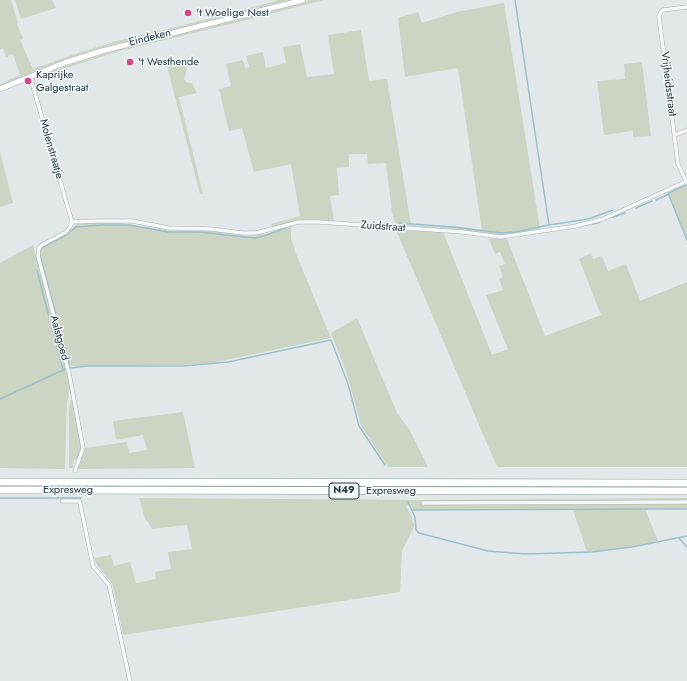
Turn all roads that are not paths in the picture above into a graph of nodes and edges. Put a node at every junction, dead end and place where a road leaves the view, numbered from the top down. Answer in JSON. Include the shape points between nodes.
{"nodes":[{"id":1,"x":303,"y":0,"type":"edge"},
{"id":2,"x":687,"y":7,"type":"edge"},
{"id":3,"x":30,"y":76,"type":"junction"},
{"id":4,"x":0,"y":89,"type":"edge"},
{"id":5,"x":687,"y":130,"type":"edge"},
{"id":6,"x":675,"y":135,"type":"junction"},
{"id":7,"x":687,"y":181,"type":"edge"},
{"id":8,"x":72,"y":222,"type":"junction"},
{"id":9,"x":75,"y":470,"type":"dead end"},
{"id":10,"x":0,"y":482,"type":"edge"},
{"id":11,"x":687,"y":483,"type":"edge"},
{"id":12,"x":0,"y":490,"type":"edge"},
{"id":13,"x":687,"y":491,"type":"edge"},
{"id":14,"x":62,"y":501,"type":"dead end"},
{"id":15,"x":687,"y":502,"type":"edge"},
{"id":16,"x":423,"y":503,"type":"dead end"},
{"id":17,"x":130,"y":681,"type":"edge"}],
"edges":[{"from":1,"to":3,"type":"street","name":"Eindeken","via":[[120,45]]},
{"from":2,"to":6,"type":"street","name":"Vrijheidsstraat","via":[[663,10],[659,17]]},
{"from":3,"to":4,"type":"street","name":"Eindeken"},
{"from":3,"to":8,"type":"street","name":"Molenstraatje"},
{"from":5,"to":6,"type":"street"},
{"from":6,"to":7,"type":"street","name":"Vrijheidsstraat","via":[[678,164]]},
{"from":7,"to":8,"type":"street","name":"Zuidstraat","via":[[603,219],[576,226],[501,237],[319,222],[299,222],[256,233],[169,228],[132,221]]},
{"from":8,"to":9,"type":"street","name":"Aalstgoed","via":[[66,232],[42,245],[38,253],[67,368],[83,448]]},
{"from":10,"to":11,"type":"highway","name":"Expresweg","number":"N49"},
{"from":12,"to":13,"type":"highway","name":"Expresweg","number":"N49"},
{"from":14,"to":17,"type":"street","via":[[80,503],[92,566],[109,585]]},
{"from":15,"to":16,"type":"street"}]}
